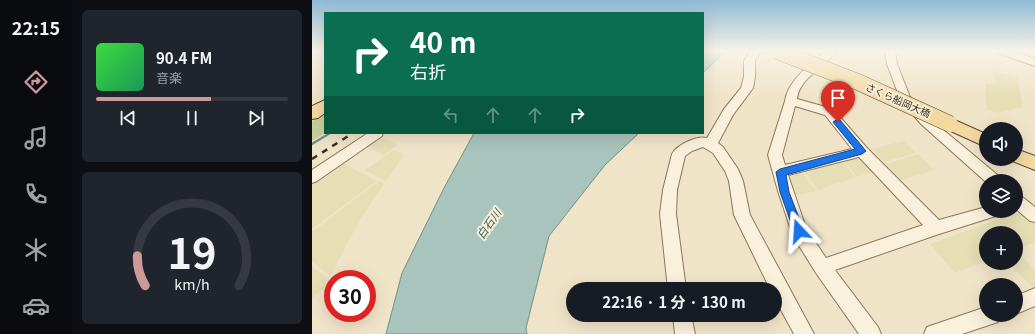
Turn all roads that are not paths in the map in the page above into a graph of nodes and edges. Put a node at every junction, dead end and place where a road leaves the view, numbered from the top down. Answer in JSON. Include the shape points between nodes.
{"nodes":[{"id":1,"x":748,"y":67,"type":"edge"},
{"id":2,"x":815,"y":67,"type":"edge"},
{"id":3,"x":818,"y":67,"type":"edge"},
{"id":4,"x":893,"y":67,"type":"edge"},
{"id":5,"x":791,"y":101,"type":"junction"},
{"id":6,"x":324,"y":106,"type":"edge"},
{"id":7,"x":312,"y":114,"type":"edge"},
{"id":8,"x":376,"y":134,"type":"edge"},
{"id":9,"x":979,"y":138,"type":"edge"},
{"id":10,"x":710,"y":144,"type":"junction"},
{"id":11,"x":862,"y":151,"type":"junction"},
{"id":12,"x":1023,"y":158,"type":"edge"},
{"id":13,"x":1035,"y":163,"type":"edge"},
{"id":14,"x":780,"y":172,"type":"junction"},
{"id":15,"x":987,"y":174,"type":"edge"},
{"id":16,"x":312,"y":177,"type":"edge"},
{"id":17,"x":1023,"y":207,"type":"edge"},
{"id":18,"x":979,"y":215,"type":"edge"},
{"id":19,"x":1035,"y":216,"type":"edge"},
{"id":20,"x":936,"y":228,"type":"junction"},
{"id":21,"x":822,"y":267,"type":"junction"},
{"id":22,"x":676,"y":282,"type":"edge"},
{"id":23,"x":1035,"y":296,"type":"edge"},
{"id":24,"x":1023,"y":302,"type":"edge"},
{"id":25,"x":979,"y":319,"type":"edge"},
{"id":26,"x":683,"y":322,"type":"edge"},
{"id":27,"x":685,"y":334,"type":"edge"},
{"id":28,"x":804,"y":334,"type":"edge"},
{"id":29,"x":871,"y":334,"type":"edge"},
{"id":30,"x":934,"y":334,"type":"edge"}],
"edges":[{"from":1,"to":10,"type":"street","via":[[750,79],[747,88],[719,126]]},
{"from":2,"to":5,"type":"street","via":[[792,92]]},
{"from":3,"to":9,"type":"main road","name":"さくら船岡大橋","bridge":true,"via":[[858,82]]},
{"from":4,"to":15,"type":"street","via":[[905,98],[925,121]]},
{"from":5,"to":11,"type":"street","via":[[829,112]]},
{"from":5,"to":14,"type":"street","via":[[775,156]]},
{"from":6,"to":7,"type":"main road"},
{"from":8,"to":16,"type":"street"},
{"from":10,"to":22,"type":"street","via":[[695,143],[679,154],[670,190],[668,214]]},
{"from":10,"to":28,"type":"street","via":[[718,150],[731,169],[736,181],[742,215]]},
{"from":11,"to":14,"type":"street"},
{"from":11,"to":20,"type":"street"},
{"from":12,"to":13,"type":"main road"},
{"from":14,"to":21,"type":"street","via":[[799,231]]},
{"from":17,"to":19,"type":"street"},
{"from":18,"to":20,"type":"street"},
{"from":20,"to":21,"type":"street"},
{"from":21,"to":29,"type":"street"},
{"from":23,"to":24,"type":"street"},
{"from":25,"to":30,"type":"street"},
{"from":26,"to":27,"type":"street"}]}
